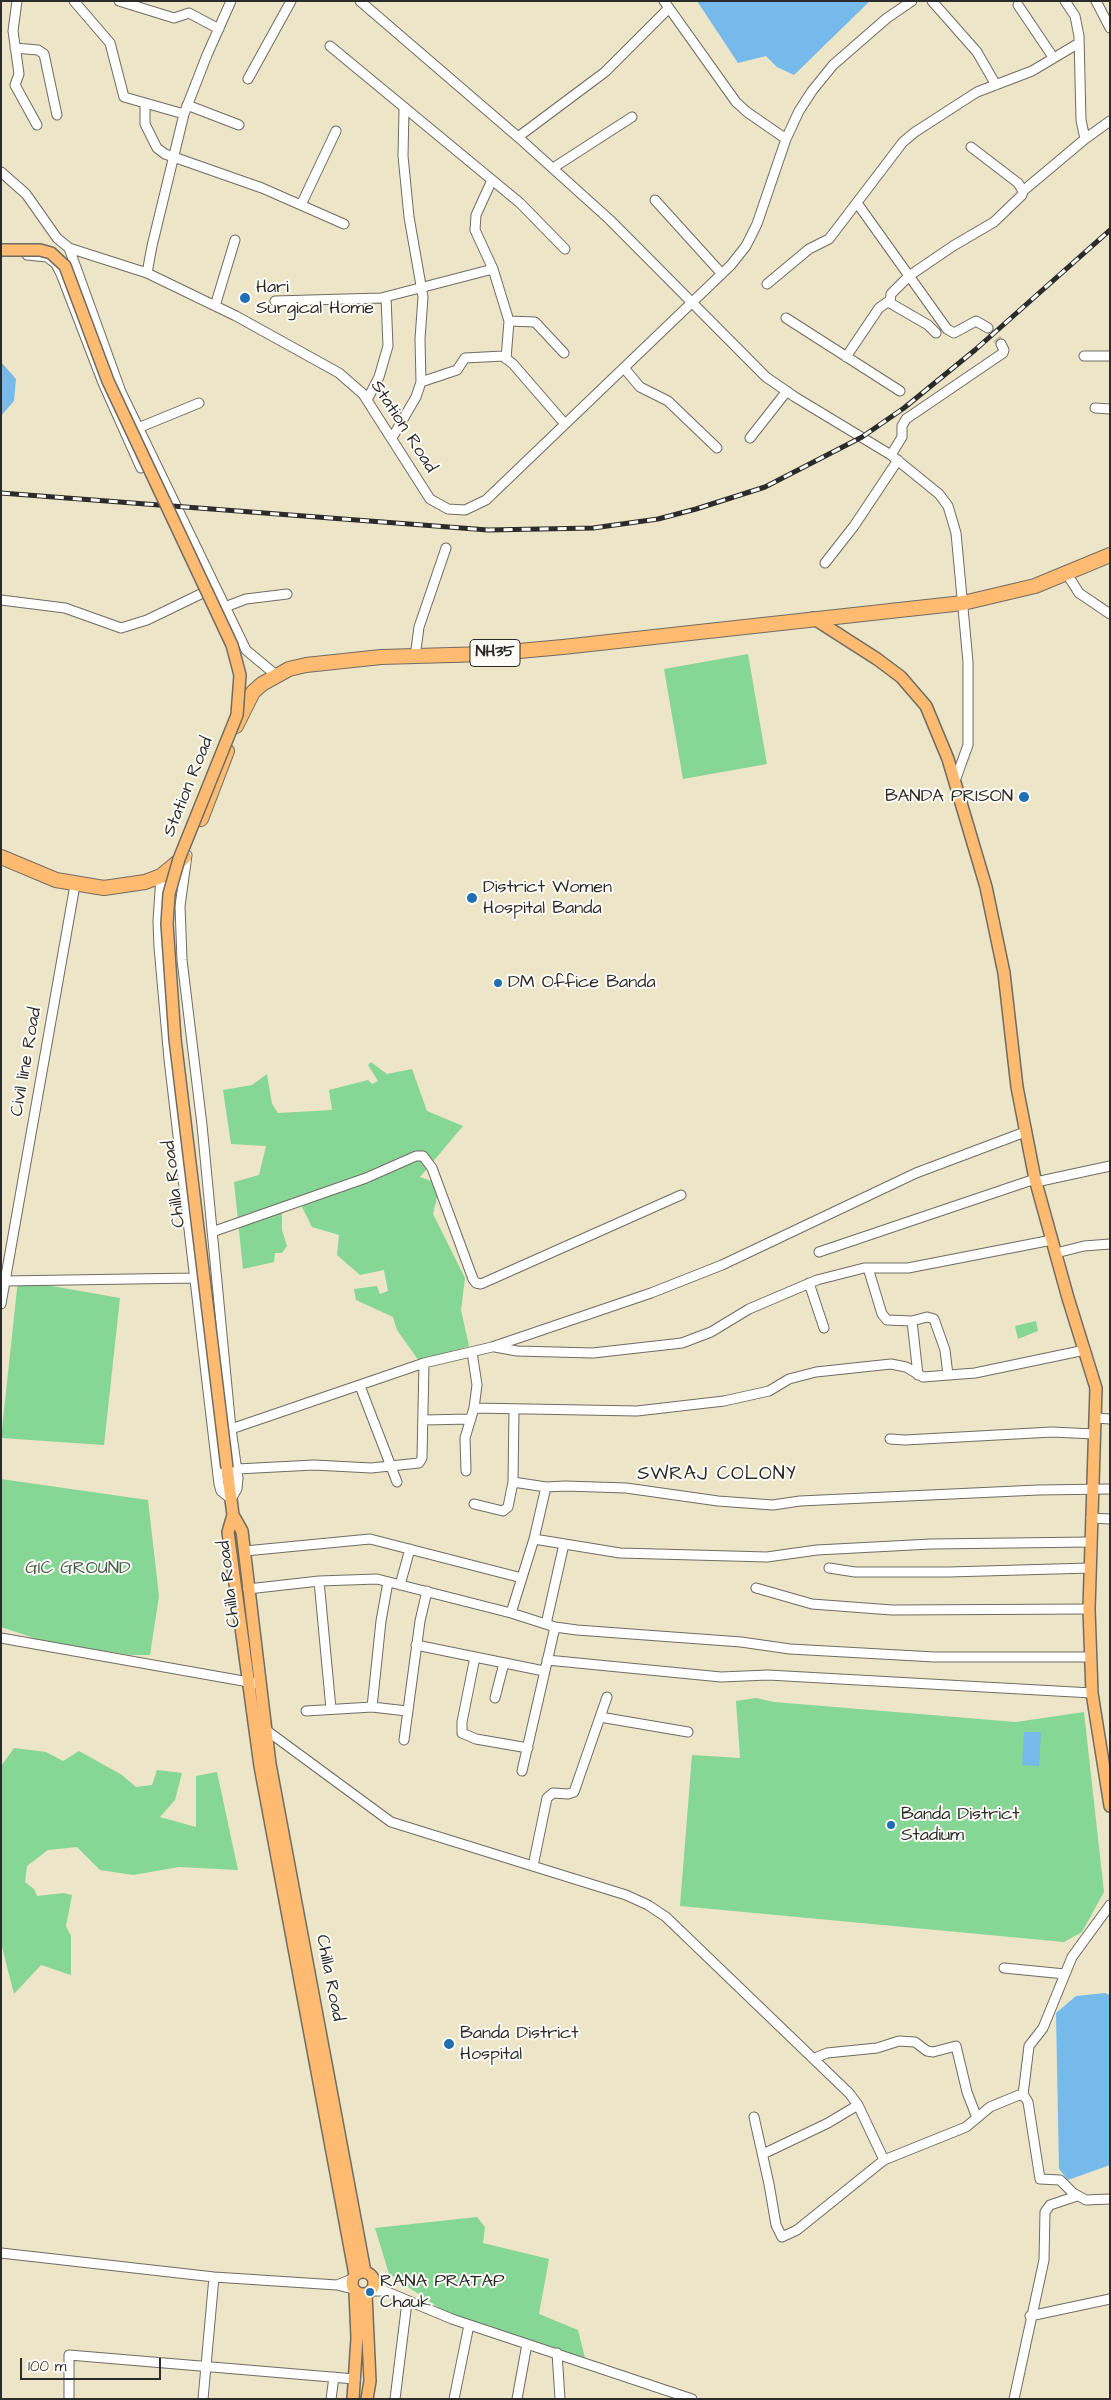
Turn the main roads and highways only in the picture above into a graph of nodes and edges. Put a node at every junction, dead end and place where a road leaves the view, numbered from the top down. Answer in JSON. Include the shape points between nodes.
{"nodes":[{"id":1,"x":1,"y":250,"type":"edge"},
{"id":2,"x":1110,"y":555,"type":"edge"},
{"id":3,"x":813,"y":618,"type":"junction"},
{"id":4,"x":183,"y":856,"type":"junction"},
{"id":5,"x":1,"y":857,"type":"edge"},
{"id":6,"x":233,"y":1515,"type":"junction"},
{"id":7,"x":1110,"y":1806,"type":"edge"},
{"id":8,"x":325,"y":2049,"type":"junction"},
{"id":9,"x":312,"y":2052,"type":"junction"},
{"id":10,"x":362,"y":2284,"type":"junction"},
{"id":11,"x":353,"y":2399,"type":"edge"},
{"id":12,"x":367,"y":2399,"type":"edge"}],
"edges":[{"from":1,"to":4,"type":"main road","name":"Station Road","bridge":true,"via":[[40,250],[51,253],[65,266],[108,381],[232,645],[240,675],[237,714]]},
{"from":2,"to":3,"type":"highway","number":"NH35","via":[[1019,590],[963,603]]},
{"from":3,"to":4,"type":"highway","number":"NH35","via":[[486,654],[340,660],[306,665],[276,675],[253,692],[245,706]]},
{"from":3,"to":7,"type":"main road","via":[[901,677],[926,706],[956,781],[996,924],[1025,1132],[1052,1240],[1095,1382],[1088,1609],[1092,1694]]},
{"from":4,"to":5,"type":"highway","number":"NH35","via":[[161,876],[104,888],[75,885],[38,874]]},
{"from":4,"to":6,"type":"main road","name":"Chilla Road","bridge":true,"via":[[169,894],[167,924],[171,990],[232,1468]]},
{"from":6,"to":8,"type":"main road","name":"Chilla Road","via":[[242,1531],[270,1764]]},
{"from":6,"to":9,"type":"main road","via":[[228,1532],[260,1766]]},
{"from":8,"to":9,"type":"main road"},
{"from":8,"to":10,"type":"main road","name":"Chilla Road"},
{"from":9,"to":10,"type":"main road"},
{"from":10,"to":11,"type":"main road"},
{"from":10,"to":12,"type":"main road","name":"Chilla Road","via":[[370,2381]]}]}
